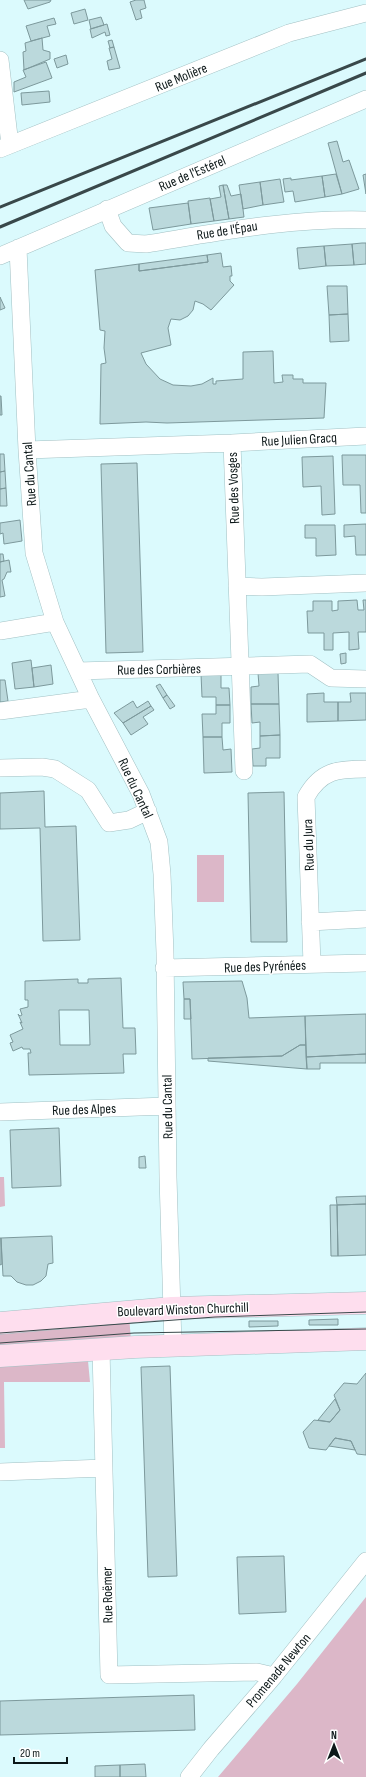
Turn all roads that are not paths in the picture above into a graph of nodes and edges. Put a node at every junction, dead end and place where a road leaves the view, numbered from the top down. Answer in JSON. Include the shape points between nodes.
{"nodes":[{"id":1,"x":363,"y":9,"type":"edge"},
{"id":2,"x":0,"y":60,"type":"edge"},
{"id":3,"x":366,"y":99,"type":"edge"},
{"id":4,"x":5,"y":147,"type":"edge"},
{"id":5,"x":107,"y":209,"type":"junction"},
{"id":6,"x":366,"y":220,"type":"edge"},
{"id":7,"x":18,"y":248,"type":"junction"},
{"id":8,"x":0,"y":256,"type":"edge"},
{"id":9,"x":366,"y":436,"type":"edge"},
{"id":10,"x":232,"y":442,"type":"junction"},
{"id":11,"x":27,"y":450,"type":"junction"},
{"id":12,"x":366,"y":583,"type":"edge"},
{"id":13,"x":237,"y":586,"type":"junction"},
{"id":14,"x":55,"y":622,"type":"junction"},
{"id":15,"x":0,"y":631,"type":"edge"},
{"id":16,"x":240,"y":666,"type":"junction"},
{"id":17,"x":78,"y":672,"type":"junction"},
{"id":18,"x":366,"y":679,"type":"edge"},
{"id":19,"x":91,"y":699,"type":"junction"},
{"id":20,"x":0,"y":712,"type":"edge"},
{"id":21,"x":0,"y":768,"type":"edge"},
{"id":22,"x":366,"y":768,"type":"edge"},
{"id":23,"x":244,"y":771,"type":"dead end"},
{"id":24,"x":148,"y":811,"type":"junction"},
{"id":25,"x":366,"y":920,"type":"edge"},
{"id":26,"x":310,"y":922,"type":"junction"},
{"id":27,"x":366,"y":963,"type":"edge"},
{"id":28,"x":312,"y":964,"type":"junction"},
{"id":29,"x":164,"y":968,"type":"junction"},
{"id":30,"x":167,"y":1106,"type":"junction"},
{"id":31,"x":0,"y":1112,"type":"edge"},
{"id":32,"x":366,"y":1303,"type":"edge"},
{"id":33,"x":172,"y":1308,"type":"junction"},
{"id":34,"x":0,"y":1323,"type":"edge"},
{"id":35,"x":366,"y":1339,"type":"edge"},
{"id":36,"x":173,"y":1345,"type":"junction"},
{"id":37,"x":102,"y":1349,"type":"junction"},
{"id":38,"x":0,"y":1356,"type":"edge"},
{"id":39,"x":104,"y":1468,"type":"junction"},
{"id":40,"x":0,"y":1472,"type":"edge"},
{"id":41,"x":366,"y":1561,"type":"edge"},
{"id":42,"x":274,"y":1676,"type":"junction"},
{"id":43,"x":189,"y":1777,"type":"edge"}],
"edges":[{"from":1,"to":4,"type":"street","name":"Rue Molière","via":[[289,34]]},
{"from":2,"to":4,"type":"street"},
{"from":3,"to":5,"type":"street","name":"Rue de l'Estérel"},
{"from":5,"to":6,"type":"street","name":"Rue de l'Épau","via":[[113,226],[128,242],[146,244],[267,224],[328,219]]},
{"from":5,"to":7,"type":"street","name":"Rue de l'Estérel"},
{"from":7,"to":8,"type":"street","name":"Rue de l'Estérel"},
{"from":7,"to":11,"type":"street","name":"Rue du Cantal"},
{"from":9,"to":10,"type":"street","name":"Rue Julien Gracq"},
{"from":10,"to":11,"type":"street","name":"Rue des Vosges"},
{"from":10,"to":13,"type":"street","name":"Rue des Vosges"},
{"from":11,"to":14,"type":"street","name":"Rue du Cantal","via":[[34,553]]},
{"from":12,"to":13,"type":"street"},
{"from":13,"to":16,"type":"street","name":"Rue des Vosges"},
{"from":14,"to":15,"type":"street"},
{"from":14,"to":17,"type":"street","name":"Rue du Cantal"},
{"from":16,"to":17,"type":"street","name":"Rue des Corbières"},
{"from":16,"to":18,"type":"street","name":"Rue des Corbières","via":[[310,664],[331,678]]},
{"from":16,"to":23,"type":"street"},
{"from":17,"to":19,"type":"street","name":"Rue du Cantal"},
{"from":19,"to":20,"type":"street"},
{"from":19,"to":24,"type":"street","name":"Rue du Cantal"},
{"from":21,"to":24,"type":"street","via":[[55,769],[88,790],[108,823],[129,820]]},
{"from":22,"to":26,"type":"street","name":"Rue du Jura","via":[[330,772],[312,786],[306,797]]},
{"from":24,"to":29,"type":"street","name":"Rue du Cantal","via":[[159,842]]},
{"from":25,"to":26,"type":"street"},
{"from":26,"to":28,"type":"street","name":"Rue du Jura"},
{"from":27,"to":28,"type":"street","name":"Rue des Pyrénées"},
{"from":28,"to":29,"type":"street","name":"Rue des Pyrénées"},
{"from":29,"to":30,"type":"street","name":"Rue du Cantal"},
{"from":30,"to":31,"type":"street","name":"Rue des Alpes"},
{"from":30,"to":33,"type":"street","name":"Rue du Cantal"},
{"from":32,"to":33,"type":"street","name":"Boulevard Winston Churchill"},
{"from":33,"to":34,"type":"street","name":"Boulevard Winston Churchill"},
{"from":33,"to":36,"type":"street","name":"Rue du Cantal"},
{"from":35,"to":36,"type":"street"},
{"from":36,"to":37,"type":"street"},
{"from":37,"to":38,"type":"street"},
{"from":37,"to":39,"type":"street","name":"Rue Roëmer"},
{"from":39,"to":40,"type":"street"},
{"from":39,"to":42,"type":"street","name":"Rue Roëmer","via":[[109,1675],[257,1672]]},
{"from":41,"to":42,"type":"street","name":"Promenade Newton"},
{"from":42,"to":43,"type":"street","name":"Promenade Newton"}]}
